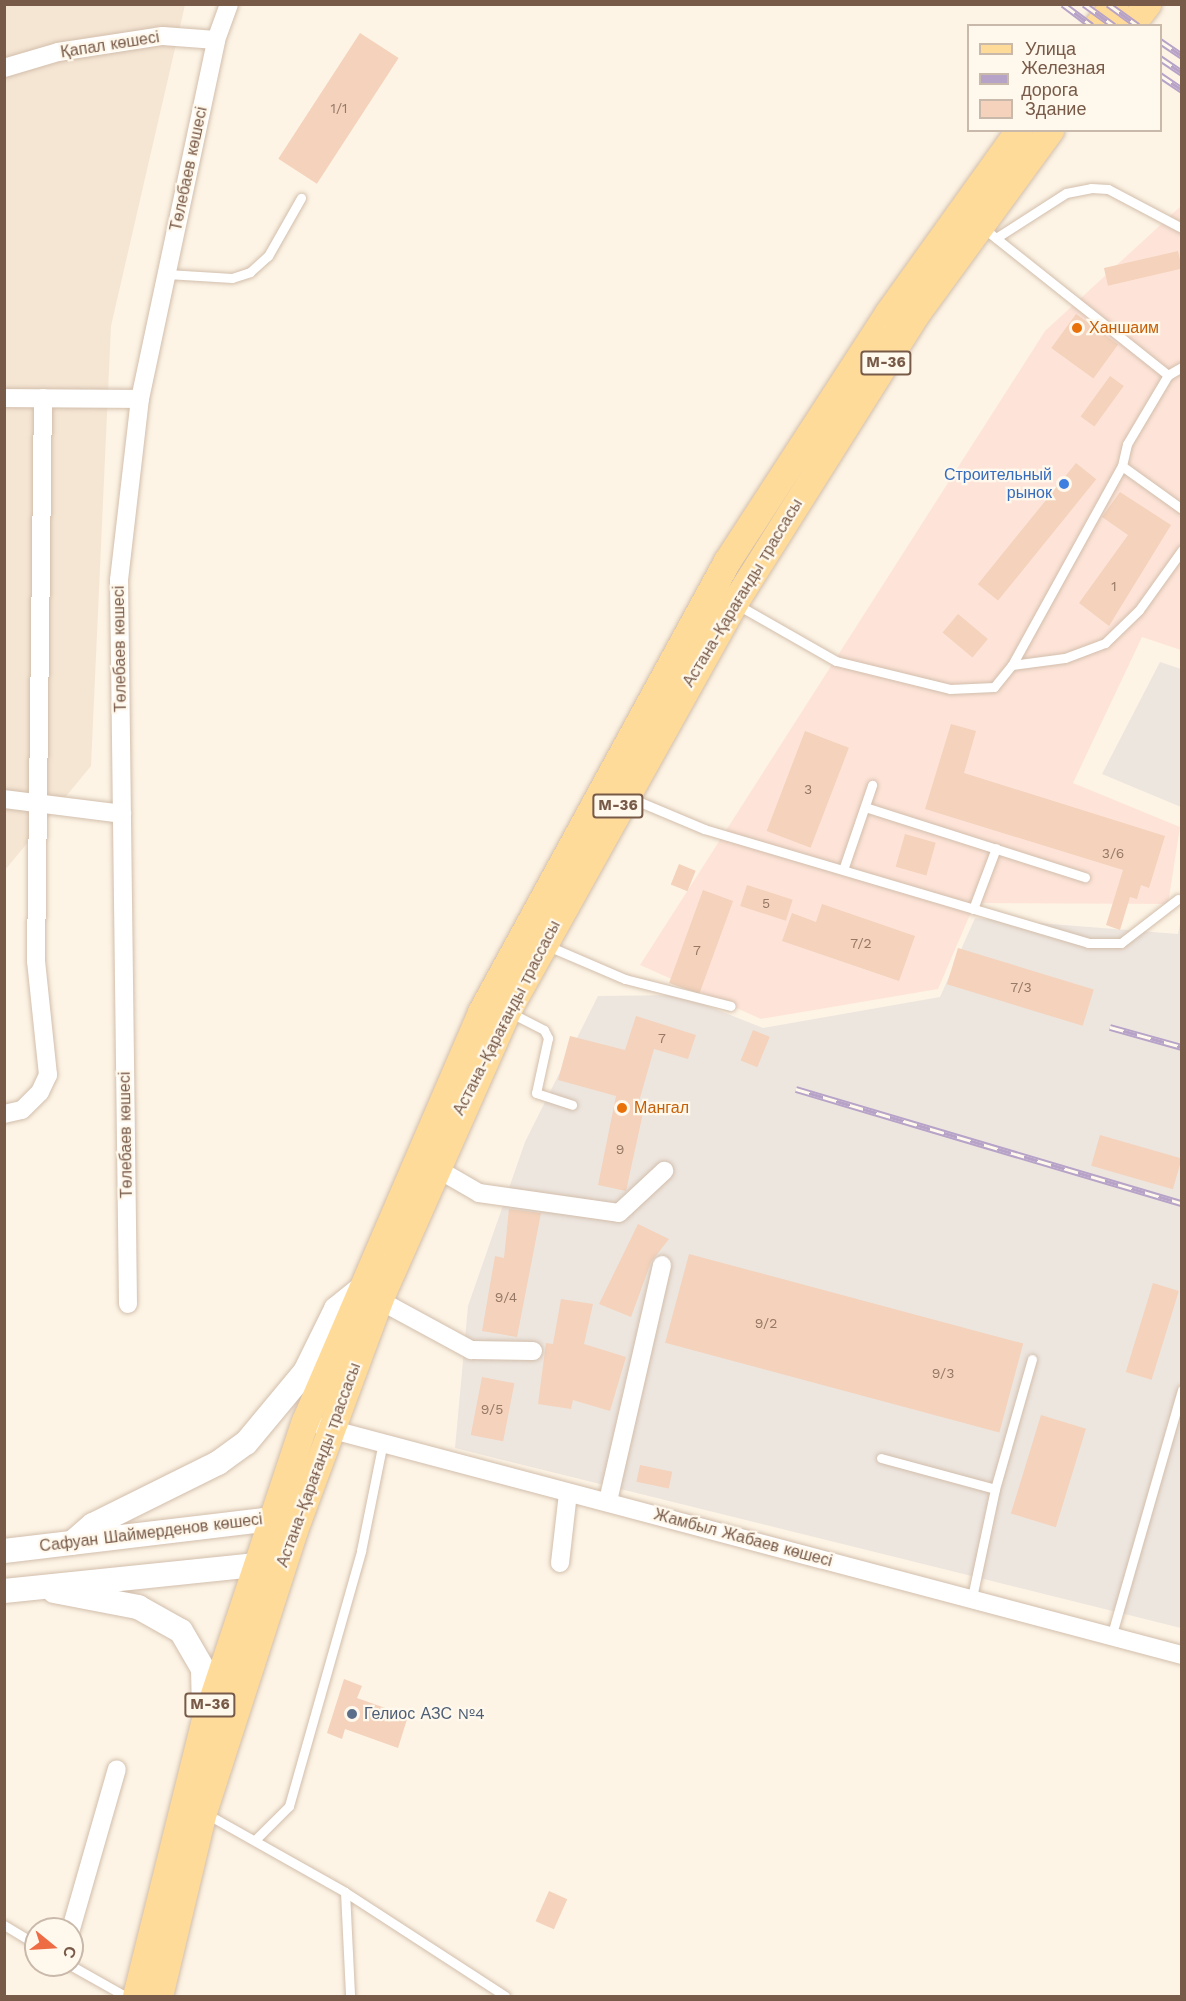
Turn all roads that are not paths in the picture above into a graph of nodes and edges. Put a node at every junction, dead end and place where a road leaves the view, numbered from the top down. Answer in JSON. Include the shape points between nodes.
{"nodes":[{"id":1,"x":229,"y":4,"type":"edge"},
{"id":2,"x":1115,"y":4,"type":"edge"},
{"id":3,"x":1147,"y":4,"type":"edge"},
{"id":4,"x":1099,"y":24,"type":"edge"},
{"id":5,"x":1132,"y":24,"type":"edge"},
{"id":6,"x":216,"y":40,"type":"junction"},
{"id":7,"x":4,"y":68,"type":"edge"},
{"id":8,"x":1018,"y":132,"type":"edge"},
{"id":9,"x":1049,"y":132,"type":"edge"},
{"id":10,"x":300,"y":198,"type":"dead end"},
{"id":11,"x":1182,"y":228,"type":"edge"},
{"id":12,"x":988,"y":232,"type":"junction"},
{"id":13,"x":167,"y":274,"type":"junction"},
{"id":14,"x":1182,"y":367,"type":"edge"},
{"id":15,"x":1168,"y":375,"type":"junction"},
{"id":16,"x":4,"y":398,"type":"edge"},
{"id":17,"x":43,"y":398,"type":"junction"},
{"id":18,"x":140,"y":399,"type":"junction"},
{"id":19,"x":1122,"y":466,"type":"junction"},
{"id":20,"x":1182,"y":509,"type":"edge"},
{"id":21,"x":1182,"y":550,"type":"edge"},
{"id":22,"x":734,"y":603,"type":"junction"},
{"id":23,"x":1012,"y":665,"type":"junction"},
{"id":24,"x":872,"y":785,"type":"dead end"},
{"id":25,"x":623,"y":795,"type":"junction"},
{"id":26,"x":4,"y":799,"type":"edge"},
{"id":27,"x":38,"y":801,"type":"junction"},
{"id":28,"x":865,"y":807,"type":"junction"},
{"id":29,"x":122,"y":814,"type":"junction"},
{"id":30,"x":996,"y":848,"type":"junction"},
{"id":31,"x":844,"y":867,"type":"junction"},
{"id":32,"x":1085,"y":877,"type":"dead end"},
{"id":33,"x":1178,"y":899,"type":"dead end"},
{"id":34,"x":973,"y":909,"type":"junction"},
{"id":35,"x":543,"y":944,"type":"junction"},
{"id":36,"x":731,"y":1006,"type":"dead end"},
{"id":37,"x":507,"y":1011,"type":"junction"},
{"id":38,"x":572,"y":1105,"type":"dead end"},
{"id":39,"x":4,"y":1114,"type":"edge"},
{"id":40,"x":434,"y":1167,"type":"junction"},
{"id":41,"x":664,"y":1171,"type":"dead end"},
{"id":42,"x":662,"y":1265,"type":"dead end"},
{"id":43,"x":370,"y":1294,"type":"junction"},
{"id":44,"x":128,"y":1304,"type":"dead end"},
{"id":45,"x":533,"y":1351,"type":"dead end"},
{"id":46,"x":1032,"y":1359,"type":"dead end"},
{"id":47,"x":1182,"y":1390,"type":"edge"},
{"id":48,"x":305,"y":1420,"type":"junction"},
{"id":49,"x":1170,"y":1425,"type":"junction"},
{"id":50,"x":1182,"y":1429,"type":"edge"},
{"id":51,"x":331,"y":1430,"type":"junction"},
{"id":52,"x":383,"y":1442,"type":"junction"},
{"id":53,"x":882,"y":1458,"type":"dead end"},
{"id":54,"x":994,"y":1490,"type":"junction"},
{"id":55,"x":568,"y":1493,"type":"junction"},
{"id":56,"x":608,"y":1501,"type":"junction"},
{"id":57,"x":282,"y":1524,"type":"junction"},
{"id":58,"x":72,"y":1543,"type":"junction"},
{"id":59,"x":4,"y":1551,"type":"edge"},
{"id":60,"x":256,"y":1563,"type":"junction"},
{"id":61,"x":283,"y":1563,"type":"junction"},
{"id":62,"x":560,"y":1563,"type":"dead end"},
{"id":63,"x":43,"y":1588,"type":"junction"},
{"id":64,"x":4,"y":1591,"type":"edge"},
{"id":65,"x":971,"y":1602,"type":"junction"},
{"id":66,"x":1112,"y":1634,"type":"junction"},
{"id":67,"x":1182,"y":1655,"type":"edge"},
{"id":68,"x":204,"y":1724,"type":"junction"},
{"id":69,"x":117,"y":1770,"type":"dead end"},
{"id":70,"x":202,"y":1812,"type":"junction"},
{"id":71,"x":255,"y":1840,"type":"junction"},
{"id":72,"x":345,"y":1892,"type":"junction"},
{"id":73,"x":74,"y":1917,"type":"edge"},
{"id":74,"x":4,"y":1925,"type":"edge"},
{"id":75,"x":24,"y":1937,"type":"edge"},
{"id":76,"x":84,"y":1973,"type":"edge"},
{"id":77,"x":125,"y":1996,"type":"edge"},
{"id":78,"x":136,"y":1996,"type":"edge"},
{"id":79,"x":159,"y":1996,"type":"edge"},
{"id":80,"x":350,"y":1996,"type":"edge"},
{"id":81,"x":506,"y":1996,"type":"edge"}],
"edges":[{"from":1,"to":6,"type":"street","name":"Төлебаев көшесі"},
{"from":2,"to":4,"type":"main road"},
{"from":3,"to":5,"type":"main road"},
{"from":6,"to":7,"type":"street","name":"Қапал көшесі","via":[[163,36],[57,52]]},
{"from":6,"to":13,"type":"street","name":"Төлебаев көшесі"},
{"from":8,"to":43,"type":"main road","name":"Астана-Қарағанды трассасы","number":"M-36","via":[[888,313],[727,561],[482,1012]]},
{"from":9,"to":12,"type":"main road","name":"Астана-Қарағанды трассасы","number":"M-36"},
{"from":10,"to":13,"type":"lane","via":[[268,256],[250,272],[232,278]]},
{"from":11,"to":12,"type":"lane","via":[[1108,189],[1091,188],[1066,193]]},
{"from":12,"to":15,"type":"lane"},
{"from":12,"to":22,"type":"main road","name":"Астана-Қарағанды трассасы","number":"M-36","via":[[916,314]]},
{"from":13,"to":18,"type":"street","name":"Төлебаев көшесі"},
{"from":14,"to":15,"type":"lane"},
{"from":15,"to":19,"type":"lane","via":[[1127,444]]},
{"from":16,"to":17,"type":"street"},
{"from":17,"to":18,"type":"street"},
{"from":17,"to":27,"type":"street"},
{"from":18,"to":29,"type":"street","name":"Төлебаев көшесі","via":[[119,580]]},
{"from":19,"to":20,"type":"lane"},
{"from":19,"to":23,"type":"lane"},
{"from":21,"to":23,"type":"lane","via":[[1139,610],[1105,644],[1065,658]]},
{"from":22,"to":23,"type":"lane","via":[[836,661],[950,689],[994,687]]},
{"from":22,"to":25,"type":"main road","name":"Астана-Қарағанды трассасы","number":"M-36"},
{"from":24,"to":28,"type":"lane"},
{"from":25,"to":31,"type":"lane","via":[[704,829]]},
{"from":25,"to":35,"type":"main road","name":"Астана-Қарағанды трассасы","number":"M-36"},
{"from":26,"to":27,"type":"street"},
{"from":27,"to":29,"type":"street"},
{"from":27,"to":39,"type":"street","via":[[36,961],[48,1075],[40,1092],[22,1110]]},
{"from":28,"to":30,"type":"lane"},
{"from":28,"to":31,"type":"lane"},
{"from":29,"to":44,"type":"street","name":"Төлебаев көшесі"},
{"from":30,"to":32,"type":"lane"},
{"from":30,"to":34,"type":"lane"},
{"from":31,"to":34,"type":"lane"},
{"from":33,"to":34,"type":"lane","via":[[1121,943],[1106,946]]},
{"from":35,"to":36,"type":"lane","via":[[626,979]]},
{"from":35,"to":37,"type":"main road","name":"Астана-Қарағанды трассасы","number":"M-36"},
{"from":37,"to":38,"type":"lane","via":[[544,1030],[548,1038],[536,1094]]},
{"from":37,"to":40,"type":"main road","name":"Астана-Қарағанды трассасы","number":"M-36"},
{"from":40,"to":41,"type":"street","via":[[479,1193],[619,1213]]},
{"from":40,"to":43,"type":"main road","name":"Астана-Қарағанды трассасы","number":"M-36"},
{"from":42,"to":56,"type":"street"},
{"from":43,"to":45,"type":"street","via":[[471,1350]]},
{"from":43,"to":48,"type":"main road","name":"Астана-Қарағанды трассасы","number":"M-36"},
{"from":43,"to":51,"type":"main road","name":"Астана-Қарағанды трассасы","number":"M-36"},
{"from":43,"to":58,"type":"main road","via":[[336,1309],[305,1372],[246,1443],[218,1464],[93,1525]]},
{"from":46,"to":54,"type":"lane"},
{"from":47,"to":49,"type":"lane"},
{"from":48,"to":51,"type":"street","name":"Жамбыл Жабаев көшесі"},
{"from":48,"to":57,"type":"main road","name":"Астана-Қарағанды трассасы","number":"M-36"},
{"from":49,"to":50,"type":"lane"},
{"from":49,"to":66,"type":"lane"},
{"from":51,"to":52,"type":"street","name":"Жамбыл Жабаев көшесі"},
{"from":51,"to":57,"type":"main road","name":"Астана-Қарағанды трассасы","number":"M-36"},
{"from":52,"to":55,"type":"street","name":"Жамбыл Жабаев көшесі"},
{"from":52,"to":71,"type":"lane","via":[[361,1551],[289,1806]]},
{"from":53,"to":54,"type":"lane"},
{"from":54,"to":65,"type":"lane"},
{"from":55,"to":56,"type":"street","name":"Жамбыл Жабаев көшесі"},
{"from":55,"to":62,"type":"street"},
{"from":56,"to":65,"type":"street","name":"Жамбыл Жабаев көшесі"},
{"from":57,"to":58,"type":"main road","name":"Сафуан Шаймерденов көшесі"},
{"from":57,"to":60,"type":"main road","name":"Астана-Қарағанды трассасы","number":"M-36"},
{"from":57,"to":61,"type":"main road","name":"Астана-Қарағанды трассасы","number":"M-36"},
{"from":58,"to":59,"type":"main road","name":"Сафуан Шаймерденов көшесі"},
{"from":60,"to":61,"type":"main road"},
{"from":60,"to":63,"type":"main road"},
{"from":60,"to":68,"type":"main road","name":"Астана-Қарағанды трассасы","number":"M-36"},
{"from":61,"to":70,"type":"main road","name":"Астана-Қарағанды трассасы","number":"M-36"},
{"from":63,"to":64,"type":"main road"},
{"from":63,"to":68,"type":"main road","via":[[138,1607],[181,1631],[203,1669]]},
{"from":65,"to":66,"type":"street","name":"Жамбыл Жабаев көшесі"},
{"from":66,"to":67,"type":"street","name":"Жамбыл Жабаев көшесі"},
{"from":68,"to":78,"type":"main road","name":"Астана-Қарағанды трассасы","number":"M-36"},
{"from":69,"to":73,"type":"street"},
{"from":70,"to":71,"type":"lane"},
{"from":70,"to":79,"type":"main road","name":"Астана-Қарағанды трассасы","number":"M-36"},
{"from":71,"to":72,"type":"lane"},
{"from":72,"to":80,"type":"lane"},
{"from":72,"to":81,"type":"lane"},
{"from":74,"to":75,"type":"lane"},
{"from":76,"to":77,"type":"lane"}]}
